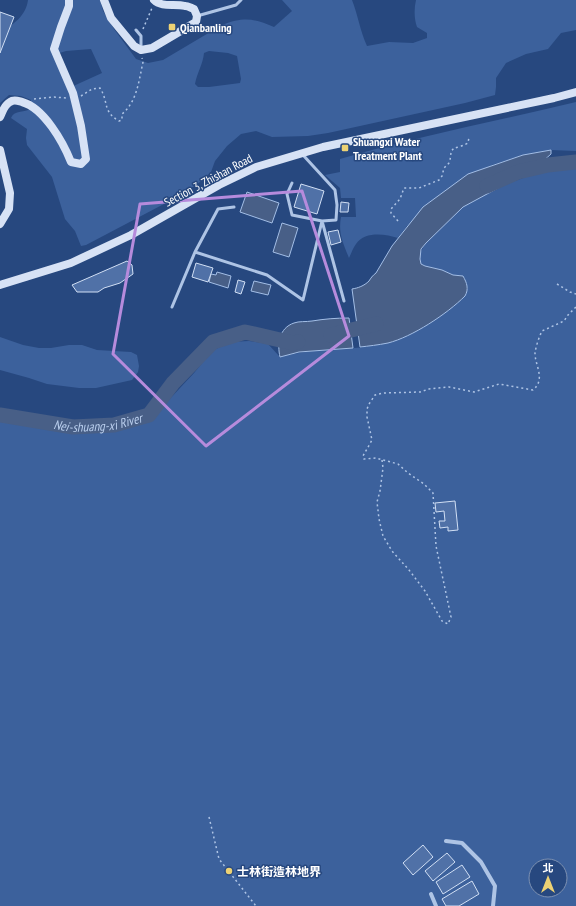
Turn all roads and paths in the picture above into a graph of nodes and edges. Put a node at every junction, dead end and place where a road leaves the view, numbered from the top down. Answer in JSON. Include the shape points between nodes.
{"nodes":[{"id":1,"x":69,"y":0,"type":"edge"},
{"id":2,"x":104,"y":0,"type":"edge"},
{"id":3,"x":241,"y":0,"type":"edge"},
{"id":4,"x":155,"y":1,"type":"edge"},
{"id":5,"x":197,"y":16,"type":"junction"},
{"id":6,"x":142,"y":29,"type":"dead end"},
{"id":7,"x":136,"y":30,"type":"dead end"},
{"id":8,"x":141,"y":50,"type":"junction"},
{"id":9,"x":576,"y":92,"type":"edge"},
{"id":10,"x":78,"y":98,"type":"junction"},
{"id":11,"x":33,"y":99,"type":"dead end"},
{"id":12,"x":0,"y":117,"type":"edge"},
{"id":13,"x":469,"y":137,"type":"dead end"},
{"id":14,"x":0,"y":150,"type":"edge"},
{"id":15,"x":302,"y":153,"type":"junction"},
{"id":16,"x":292,"y":183,"type":"dead end"},
{"id":17,"x":234,"y":207,"type":"dead end"},
{"id":18,"x":322,"y":221,"type":"junction"},
{"id":19,"x":398,"y":221,"type":"dead end"},
{"id":20,"x":0,"y":224,"type":"edge"},
{"id":21,"x":195,"y":252,"type":"junction"},
{"id":22,"x":556,"y":284,"type":"dead end"},
{"id":23,"x":0,"y":285,"type":"edge"},
{"id":24,"x":576,"y":294,"type":"edge"},
{"id":25,"x":344,"y":301,"type":"dead end"},
{"id":26,"x":172,"y":307,"type":"dead end"},
{"id":27,"x":576,"y":307,"type":"edge"},
{"id":28,"x":382,"y":460,"type":"junction"},
{"id":29,"x":209,"y":817,"type":"dead end"},
{"id":30,"x":446,"y":841,"type":"dead end"},
{"id":31,"x":431,"y":894,"type":"dead end"},
{"id":32,"x":256,"y":906,"type":"edge"},
{"id":33,"x":436,"y":906,"type":"edge"},
{"id":34,"x":493,"y":906,"type":"edge"}],
"edges":[{"from":1,"to":10,"type":"street","via":[[54,49]]},
{"from":2,"to":8,"type":"street","via":[[111,18],[134,46]]},
{"from":3,"to":5,"type":"lane","via":[[236,5]]},
{"from":4,"to":5,"type":"street","via":[[166,5],[184,5],[194,9]]},
{"from":4,"to":6,"type":"path"},
{"from":5,"to":8,"type":"street","via":[[196,22],[152,48]]},
{"from":7,"to":8,"type":"lane","via":[[141,36]]},
{"from":8,"to":10,"type":"path","via":[[143,62],[135,94],[122,114],[122,120],[119,121],[109,113],[100,88],[92,89]]},
{"from":9,"to":15,"type":"street","name":"Section 3, Zhishan Road"},
{"from":10,"to":11,"type":"path"},
{"from":10,"to":12,"type":"street","via":[[86,158],[81,164],[71,162],[57,134],[45,118],[29,104],[11,101],[5,106]]},
{"from":13,"to":19,"type":"path","via":[[468,143],[451,150],[450,162],[439,180],[419,188],[404,188],[400,199],[391,209],[391,213]]},
{"from":14,"to":20,"type":"street","via":[[10,193],[9,209]]},
{"from":15,"to":18,"type":"lane","via":[[336,190],[336,220]]},
{"from":15,"to":23,"type":"street","name":"Section 3, Zhishan Road","via":[[256,167],[131,235],[71,263]]},
{"from":16,"to":18,"type":"lane","via":[[287,194],[292,215]]},
{"from":17,"to":21,"type":"lane","via":[[218,209]]},
{"from":18,"to":21,"type":"lane","via":[[303,300],[267,275]]},
{"from":18,"to":25,"type":"lane"},
{"from":21,"to":26,"type":"lane"},
{"from":22,"to":24,"type":"path"},
{"from":27,"to":28,"type":"path","via":[[564,321],[542,331],[535,353],[540,380],[533,390],[499,384],[474,392],[449,387],[375,395],[367,409],[372,440],[363,456]]},
{"from":28,"to":28,"type":"path","via":[[377,502],[383,536],[425,591],[442,621],[448,624],[451,617],[436,546],[433,493],[398,464]]},
{"from":29,"to":32,"type":"path","via":[[219,859]]},
{"from":30,"to":34,"type":"street","via":[[462,843],[481,862],[495,886]]},
{"from":31,"to":33,"type":"street"}]}
